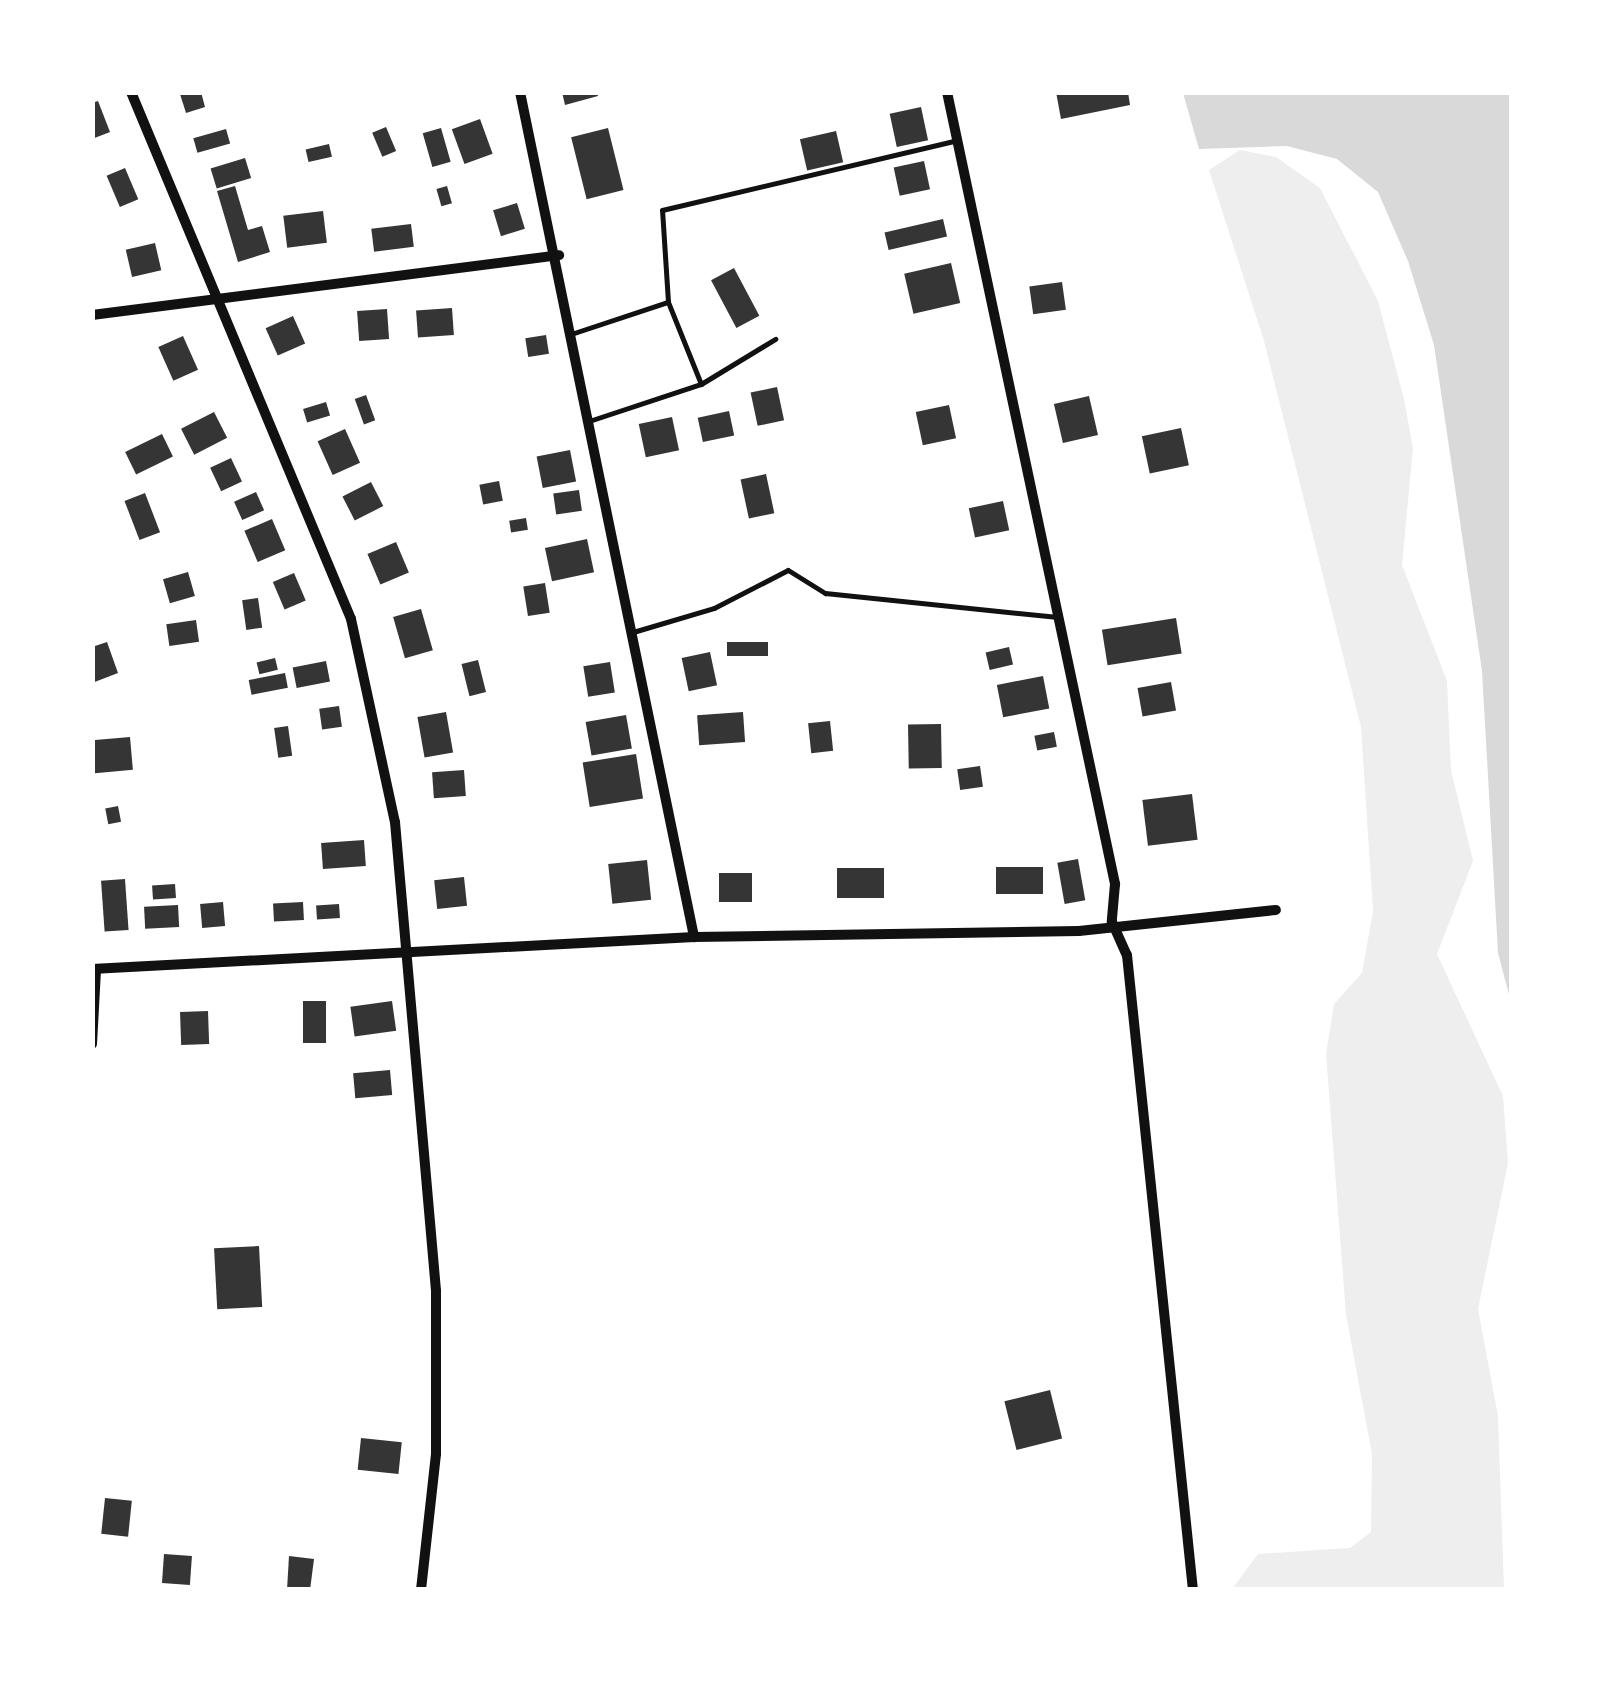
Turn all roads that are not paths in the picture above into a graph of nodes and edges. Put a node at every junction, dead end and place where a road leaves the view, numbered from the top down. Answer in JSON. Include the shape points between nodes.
{"nodes":[{"id":1,"x":131,"y":92,"type":"edge"},
{"id":2,"x":520,"y":92,"type":"edge"},
{"id":3,"x":947,"y":92,"type":"edge"},
{"id":4,"x":957,"y":140,"type":"junction"},
{"id":5,"x":559,"y":255,"type":"junction"},
{"id":6,"x":212,"y":294,"type":"junction"},
{"id":7,"x":668,"y":302,"type":"junction"},
{"id":8,"x":92,"y":315,"type":"edge"},
{"id":9,"x":574,"y":333,"type":"junction"},
{"id":10,"x":775,"y":339,"type":"dead end"},
{"id":11,"x":700,"y":384,"type":"junction"},
{"id":12,"x":592,"y":420,"type":"junction"},
{"id":13,"x":1058,"y":618,"type":"junction"},
{"id":14,"x":634,"y":632,"type":"junction"},
{"id":15,"x":1276,"y":910,"type":"dead end"},
{"id":16,"x":1112,"y":922,"type":"junction"},
{"id":17,"x":694,"y":936,"type":"junction"},
{"id":18,"x":412,"y":952,"type":"junction"},
{"id":19,"x":94,"y":969,"type":"edge"},
{"id":20,"x":92,"y":1044,"type":"edge"},
{"id":21,"x":421,"y":1590,"type":"edge"},
{"id":22,"x":1193,"y":1590,"type":"edge"}],
"edges":[{"from":1,"to":6,"type":"street"},
{"from":2,"to":5,"type":"street"},
{"from":3,"to":4,"type":"street"},
{"from":4,"to":7,"type":"lane","via":[[662,210]]},
{"from":4,"to":13,"type":"street"},
{"from":5,"to":6,"type":"street"},
{"from":5,"to":9,"type":"street"},
{"from":6,"to":8,"type":"street"},
{"from":6,"to":18,"type":"street","via":[[351,619]]},
{"from":7,"to":9,"type":"lane"},
{"from":7,"to":11,"type":"lane"},
{"from":9,"to":12,"type":"street"},
{"from":10,"to":11,"type":"lane"},
{"from":11,"to":12,"type":"lane"},
{"from":12,"to":14,"type":"street"},
{"from":13,"to":14,"type":"lane","via":[[825,593],[788,570],[714,608]]},
{"from":13,"to":16,"type":"street","via":[[1115,884]]},
{"from":14,"to":17,"type":"street"},
{"from":15,"to":16,"type":"street","via":[[1143,927]]},
{"from":16,"to":17,"type":"street","via":[[1079,931]]},
{"from":16,"to":22,"type":"street","via":[[1127,955]]},
{"from":17,"to":18,"type":"street"},
{"from":18,"to":19,"type":"street"},
{"from":18,"to":21,"type":"street","via":[[436,1291],[436,1454]]},
{"from":19,"to":20,"type":"street"}]}
